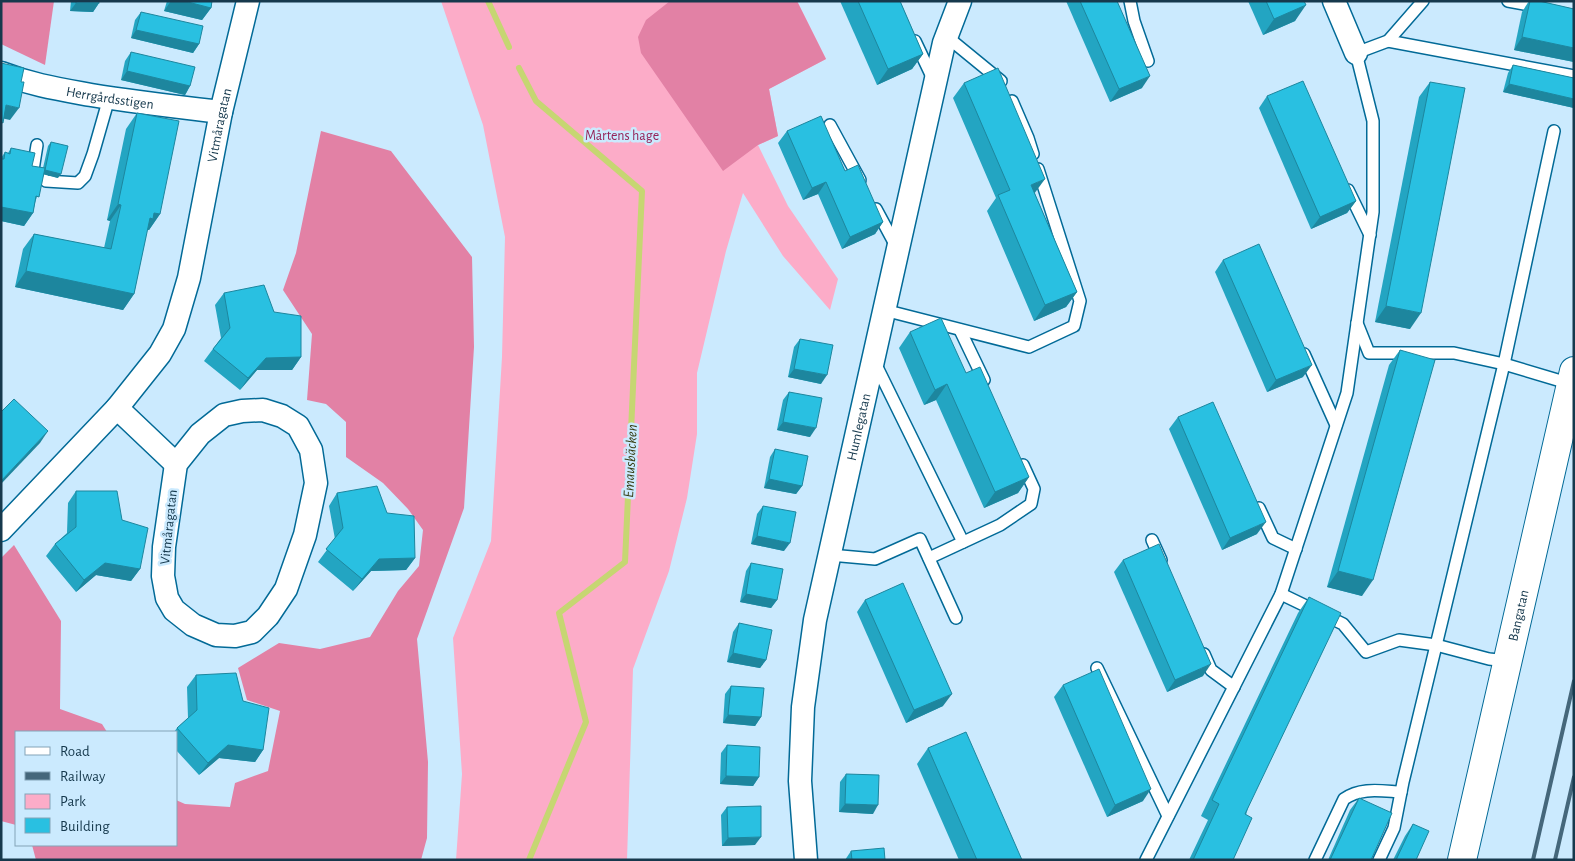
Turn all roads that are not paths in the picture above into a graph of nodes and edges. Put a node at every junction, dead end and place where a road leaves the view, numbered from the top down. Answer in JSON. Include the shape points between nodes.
{"nodes":[{"id":1,"x":248,"y":1,"type":"edge"},
{"id":2,"x":960,"y":1,"type":"edge"},
{"id":3,"x":1130,"y":1,"type":"edge"},
{"id":4,"x":1334,"y":1,"type":"edge"},
{"id":5,"x":1423,"y":1,"type":"edge"},
{"id":6,"x":1508,"y":1,"type":"edge"},
{"id":7,"x":1555,"y":9,"type":"edge"},
{"id":8,"x":911,"y":34,"type":"edge"},
{"id":9,"x":946,"y":36,"type":"junction"},
{"id":10,"x":1388,"y":41,"type":"junction"},
{"id":11,"x":1356,"y":54,"type":"junction"},
{"id":12,"x":1148,"y":60,"type":"dead end"},
{"id":13,"x":1,"y":72,"type":"edge"},
{"id":14,"x":1574,"y":76,"type":"edge"},
{"id":15,"x":935,"y":82,"type":"junction"},
{"id":16,"x":109,"y":98,"type":"junction"},
{"id":17,"x":221,"y":112,"type":"junction"},
{"id":18,"x":830,"y":125,"type":"dead end"},
{"id":19,"x":1554,"y":131,"type":"dead end"},
{"id":20,"x":38,"y":145,"type":"dead end"},
{"id":21,"x":1345,"y":183,"type":"edge"},
{"id":22,"x":1370,"y":235,"type":"junction"},
{"id":23,"x":898,"y":250,"type":"junction"},
{"id":24,"x":884,"y":310,"type":"junction"},
{"id":25,"x":1357,"y":323,"type":"junction"},
{"id":26,"x":960,"y":330,"type":"junction"},
{"id":27,"x":1300,"y":344,"type":"edge"},
{"id":28,"x":873,"y":359,"type":"junction"},
{"id":29,"x":1504,"y":364,"type":"junction"},
{"id":30,"x":1572,"y":378,"type":"edge"},
{"id":31,"x":989,"y":392,"type":"edge"},
{"id":32,"x":117,"y":408,"type":"junction"},
{"id":33,"x":1336,"y":425,"type":"junction"},
{"id":34,"x":1017,"y":454,"type":"edge"},
{"id":35,"x":176,"y":464,"type":"junction"},
{"id":36,"x":1252,"y":494,"type":"edge"},
{"id":37,"x":1,"y":530,"type":"edge"},
{"id":38,"x":1152,"y":540,"type":"dead end"},
{"id":39,"x":963,"y":542,"type":"junction"},
{"id":40,"x":1296,"y":550,"type":"junction"},
{"id":41,"x":830,"y":555,"type":"junction"},
{"id":42,"x":928,"y":558,"type":"junction"},
{"id":43,"x":1168,"y":574,"type":"edge"},
{"id":44,"x":1281,"y":594,"type":"junction"},
{"id":45,"x":956,"y":618,"type":"dead end"},
{"id":46,"x":1199,"y":644,"type":"edge"},
{"id":47,"x":1436,"y":645,"type":"junction"},
{"id":48,"x":1508,"y":661,"type":"junction"},
{"id":49,"x":1097,"y":668,"type":"edge"},
{"id":50,"x":1234,"y":687,"type":"junction"},
{"id":51,"x":1401,"y":792,"type":"junction"},
{"id":52,"x":1168,"y":816,"type":"junction"},
{"id":53,"x":806,"y":860,"type":"edge"},
{"id":54,"x":1146,"y":860,"type":"edge"},
{"id":55,"x":1315,"y":860,"type":"edge"},
{"id":56,"x":1379,"y":860,"type":"edge"},
{"id":57,"x":1462,"y":860,"type":"edge"}],
"edges":[{"from":1,"to":17,"type":"street","name":"Vitmåragatan"},
{"from":2,"to":9,"type":"street","name":"Humlegatan"},
{"from":3,"to":12,"type":"lane"},
{"from":4,"to":11,"type":"street"},
{"from":5,"to":10,"type":"lane"},
{"from":6,"to":7,"type":"lane"},
{"from":8,"to":15,"type":"lane"},
{"from":9,"to":15,"type":"street","name":"Humlegatan"},
{"from":9,"to":26,"type":"lane","via":[[1004,82],[1028,138],[1080,301],[1074,326],[1029,347]]},
{"from":10,"to":11,"type":"lane"},
{"from":10,"to":14,"type":"lane"},
{"from":11,"to":22,"type":"lane","via":[[1374,121],[1374,212]]},
{"from":13,"to":16,"type":"street","name":"Herrgårdsstigen","via":[[24,82]]},
{"from":15,"to":23,"type":"street","name":"Humlegatan"},
{"from":16,"to":17,"type":"street","name":"Herrgårdsstigen"},
{"from":16,"to":20,"type":"lane","via":[[85,176],[78,183],[46,181],[33,170]]},
{"from":17,"to":32,"type":"street","name":"Vitmåragatan","via":[[189,278],[174,328],[160,354]]},
{"from":18,"to":23,"type":"lane"},
{"from":19,"to":29,"type":"lane"},
{"from":21,"to":22,"type":"lane"},
{"from":22,"to":25,"type":"lane"},
{"from":23,"to":24,"type":"street","name":"Humlegatan"},
{"from":24,"to":26,"type":"lane"},
{"from":24,"to":28,"type":"street","name":"Humlegatan"},
{"from":25,"to":29,"type":"lane","via":[[1369,353],[1454,353]]},
{"from":25,"to":33,"type":"lane","via":[[1346,393]]},
{"from":26,"to":31,"type":"lane"},
{"from":27,"to":33,"type":"lane"},
{"from":28,"to":39,"type":"lane"},
{"from":28,"to":41,"type":"street","name":"Humlegatan"},
{"from":29,"to":30,"type":"lane"},
{"from":29,"to":47,"type":"lane"},
{"from":30,"to":48,"type":"street","name":"Bangatan"},
{"from":32,"to":35,"type":"street"},
{"from":32,"to":37,"type":"street","name":"Vitmåragatan"},
{"from":33,"to":40,"type":"lane"},
{"from":34,"to":39,"type":"lane","via":[[1034,489],[1032,504],[1000,525]]},
{"from":35,"to":35,"type":"street","name":"Vitmåragatan","via":[[200,434],[224,415],[242,411],[263,410],[282,416],[298,426],[311,450],[316,482],[305,535],[286,590],[252,632],[235,636],[216,635],[193,625],[174,610],[168,598],[163,576],[164,547]]},
{"from":36,"to":40,"type":"lane","via":[[1273,538]]},
{"from":38,"to":43,"type":"lane"},
{"from":39,"to":42,"type":"lane"},
{"from":40,"to":44,"type":"lane"},
{"from":41,"to":42,"type":"lane","via":[[875,559],[920,539]]},
{"from":41,"to":53,"type":"street","name":"Humlegatan","via":[[815,620],[803,707],[800,781]]},
{"from":42,"to":45,"type":"lane"},
{"from":44,"to":47,"type":"lane","via":[[1343,624],[1366,652],[1399,640]]},
{"from":44,"to":50,"type":"lane"},
{"from":46,"to":50,"type":"lane","via":[[1211,670]]},
{"from":47,"to":48,"type":"lane"},
{"from":47,"to":51,"type":"lane"},
{"from":48,"to":57,"type":"street","name":"Bangatan"},
{"from":49,"to":52,"type":"lane"},
{"from":50,"to":52,"type":"lane"},
{"from":51,"to":55,"type":"lane","via":[[1367,790],[1352,793],[1344,799]]},
{"from":51,"to":56,"type":"lane","via":[[1394,828]]},
{"from":52,"to":54,"type":"lane"}]}
